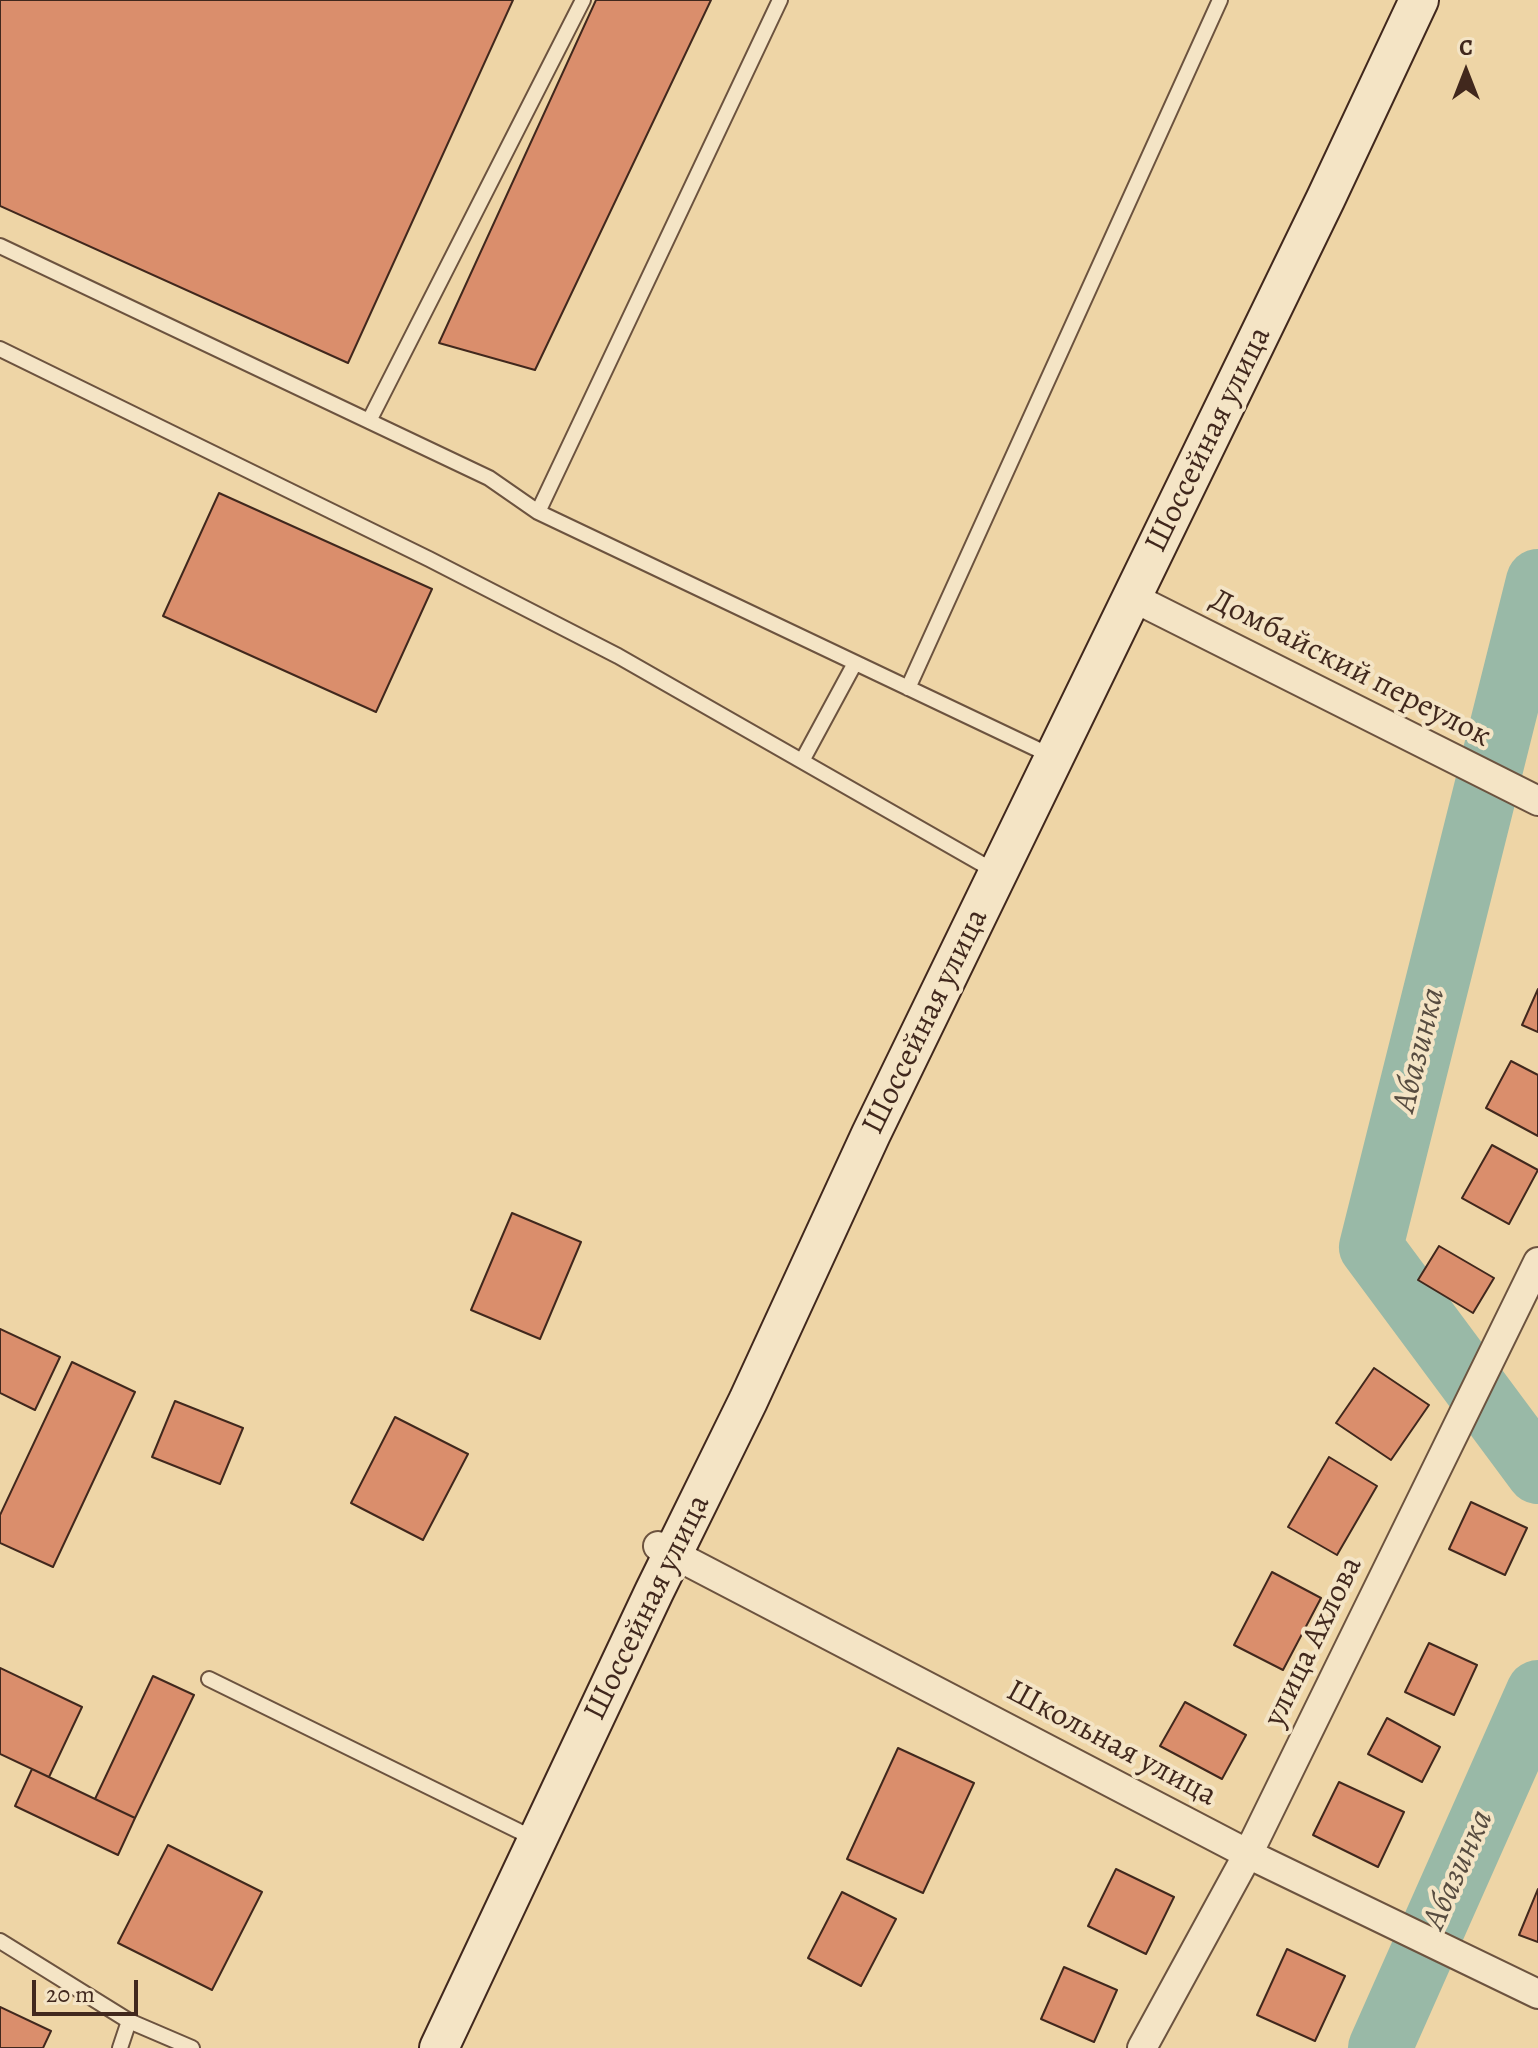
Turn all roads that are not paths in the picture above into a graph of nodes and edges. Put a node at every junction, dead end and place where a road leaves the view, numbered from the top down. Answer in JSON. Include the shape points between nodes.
{"nodes":[{"id":1,"x":583,"y":0,"type":"edge"},
{"id":2,"x":780,"y":0,"type":"edge"},
{"id":3,"x":1220,"y":0,"type":"edge"},
{"id":4,"x":1391,"y":0,"type":"edge"},
{"id":5,"x":1419,"y":0,"type":"edge"},
{"id":6,"x":0,"y":246,"type":"edge"},
{"id":7,"x":0,"y":349,"type":"edge"},
{"id":8,"x":369,"y":421,"type":"junction"},
{"id":9,"x":538,"y":512,"type":"junction"},
{"id":10,"x":1132,"y":597,"type":"junction"},
{"id":11,"x":855,"y":663,"type":"junction"},
{"id":12,"x":908,"y":688,"type":"junction"},
{"id":13,"x":1039,"y":750,"type":"junction"},
{"id":14,"x":802,"y":761,"type":"junction"},
{"id":15,"x":1538,"y":801,"type":"edge"},
{"id":16,"x":982,"y":864,"type":"junction"},
{"id":17,"x":1538,"y":1262,"type":"edge"},
{"id":18,"x":665,"y":1550,"type":"junction"},
{"id":19,"x":209,"y":1679,"type":"dead end"},
{"id":20,"x":530,"y":1836,"type":"junction"},
{"id":21,"x":1248,"y":1854,"type":"junction"},
{"id":22,"x":0,"y":1941,"type":"edge"},
{"id":23,"x":1538,"y":1994,"type":"edge"},
{"id":24,"x":129,"y":2021,"type":"junction"},
{"id":25,"x":120,"y":2048,"type":"edge"},
{"id":26,"x":192,"y":2048,"type":"edge"},
{"id":27,"x":419,"y":2048,"type":"edge"},
{"id":28,"x":439,"y":2048,"type":"edge"},
{"id":29,"x":1142,"y":2048,"type":"edge"}],
"edges":[{"from":1,"to":8,"type":"lane"},
{"from":2,"to":9,"type":"lane"},
{"from":3,"to":12,"type":"lane"},
{"from":4,"to":13,"type":"main road","name":"Шоссейная улица"},
{"from":5,"to":10,"type":"main road","name":"Шоссейная улица"},
{"from":6,"to":8,"type":"lane"},
{"from":7,"to":14,"type":"lane","via":[[429,559],[604,649]]},
{"from":8,"to":9,"type":"lane","via":[[489,478]]},
{"from":9,"to":11,"type":"lane"},
{"from":10,"to":15,"type":"street","name":"Домбайский переулок"},
{"from":10,"to":18,"type":"main road","name":"Шоссейная улица","via":[[871,1134],[748,1401]]},
{"from":11,"to":12,"type":"lane"},
{"from":11,"to":14,"type":"lane"},
{"from":12,"to":13,"type":"lane"},
{"from":13,"to":16,"type":"main road","name":"Шоссейная улица"},
{"from":14,"to":16,"type":"lane"},
{"from":16,"to":18,"type":"main road","name":"Шоссейная улица"},
{"from":17,"to":21,"type":"street","name":"улица Ахлова"},
{"from":18,"to":20,"type":"main road","name":"Шоссейная улица"},
{"from":18,"to":21,"type":"street","name":"Школьная улица"},
{"from":19,"to":20,"type":"lane"},
{"from":20,"to":27,"type":"main road","name":"Шоссейная улица"},
{"from":20,"to":28,"type":"main road","name":"Шоссейная улица"},
{"from":21,"to":23,"type":"street","name":"Школьная улица"},
{"from":21,"to":29,"type":"street","name":"улица Ахлова"},
{"from":22,"to":24,"type":"lane"},
{"from":24,"to":25,"type":"lane"},
{"from":24,"to":26,"type":"lane"}]}
